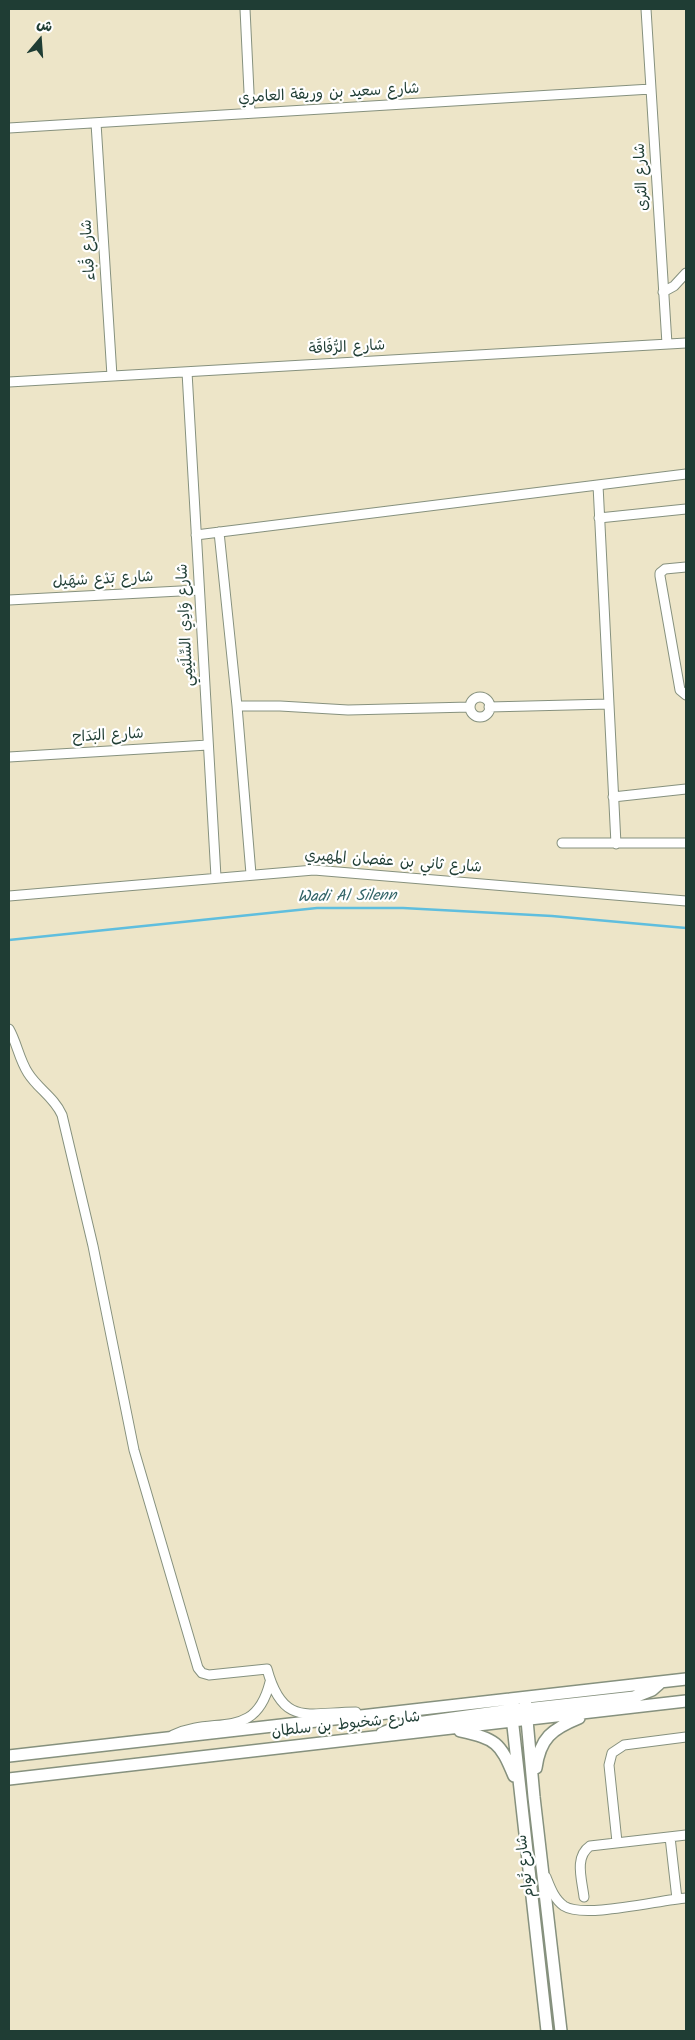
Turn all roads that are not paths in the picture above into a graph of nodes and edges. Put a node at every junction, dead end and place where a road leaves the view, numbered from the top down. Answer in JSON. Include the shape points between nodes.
{"nodes":[{"id":1,"x":245,"y":9,"type":"edge"},
{"id":2,"x":646,"y":9,"type":"edge"},
{"id":3,"x":651,"y":89,"type":"junction"},
{"id":4,"x":250,"y":113,"type":"junction"},
{"id":5,"x":96,"y":123,"type":"junction"},
{"id":6,"x":9,"y":128,"type":"edge"},
{"id":7,"x":686,"y":273,"type":"edge"},
{"id":8,"x":663,"y":292,"type":"junction"},
{"id":9,"x":686,"y":343,"type":"edge"},
{"id":10,"x":667,"y":344,"type":"junction"},
{"id":11,"x":187,"y":372,"type":"junction"},
{"id":12,"x":112,"y":376,"type":"junction"},
{"id":13,"x":9,"y":382,"type":"edge"},
{"id":14,"x":686,"y":474,"type":"edge"},
{"id":15,"x":598,"y":485,"type":"junction"},
{"id":16,"x":686,"y":509,"type":"edge"},
{"id":17,"x":599,"y":518,"type":"junction"},
{"id":18,"x":219,"y":532,"type":"junction"},
{"id":19,"x":196,"y":535,"type":"junction"},
{"id":20,"x":686,"y":567,"type":"edge"},
{"id":21,"x":199,"y":590,"type":"junction"},
{"id":22,"x":9,"y":600,"type":"edge"},
{"id":23,"x":686,"y":696,"type":"edge"},
{"id":24,"x":609,"y":704,"type":"junction"},
{"id":25,"x":237,"y":706,"type":"junction"},
{"id":26,"x":208,"y":745,"type":"junction"},
{"id":27,"x":9,"y":757,"type":"edge"},
{"id":28,"x":686,"y":789,"type":"edge"},
{"id":29,"x":613,"y":797,"type":"junction"},
{"id":30,"x":562,"y":843,"type":"dead end"},
{"id":31,"x":686,"y":843,"type":"edge"},
{"id":32,"x":616,"y":844,"type":"junction"},
{"id":33,"x":251,"y":874,"type":"junction"},
{"id":34,"x":216,"y":877,"type":"junction"},
{"id":35,"x":9,"y":896,"type":"edge"},
{"id":36,"x":686,"y":901,"type":"edge"},
{"id":37,"x":9,"y":1029,"type":"edge"},
{"id":38,"x":686,"y":1679,"type":"edge"},
{"id":39,"x":270,"y":1681,"type":"junction"},
{"id":40,"x":510,"y":1699,"type":"junction"},
{"id":41,"x":686,"y":1702,"type":"edge"},
{"id":42,"x":526,"y":1709,"type":"junction"},
{"id":43,"x":596,"y":1712,"type":"junction"},
{"id":44,"x":376,"y":1714,"type":"junction"},
{"id":45,"x":512,"y":1717,"type":"junction"},
{"id":46,"x":451,"y":1729,"type":"junction"},
{"id":47,"x":375,"y":1737,"type":"junction"},
{"id":48,"x":686,"y":1737,"type":"edge"},
{"id":49,"x":167,"y":1738,"type":"junction"},
{"id":50,"x":516,"y":1752,"type":"junction"},
{"id":51,"x":9,"y":1756,"type":"edge"},
{"id":52,"x":9,"y":1779,"type":"edge"},
{"id":53,"x":519,"y":1790,"type":"junction"},
{"id":54,"x":534,"y":1797,"type":"junction"},
{"id":55,"x":686,"y":1835,"type":"edge"},
{"id":56,"x":670,"y":1837,"type":"junction"},
{"id":57,"x":617,"y":1842,"type":"junction"},
{"id":58,"x":544,"y":1872,"type":"junction"},
{"id":59,"x":584,"y":1897,"type":"dead end"},
{"id":60,"x":682,"y":1898,"type":"edge"},
{"id":61,"x":547,"y":2031,"type":"edge"},
{"id":62,"x":561,"y":2031,"type":"edge"}],
"edges":[{"from":1,"to":4,"type":"street"},
{"from":2,"to":3,"type":"street","name":"شارع الثرى"},
{"from":3,"to":4,"type":"street","name":"شارع سعيد بن وريقة العامري"},
{"from":3,"to":8,"type":"street","name":"شارع الثرى"},
{"from":4,"to":5,"type":"street","name":"شارع سعيد بن وريقة العامري"},
{"from":5,"to":6,"type":"street","name":"شارع سعيد بن وريقة العامري"},
{"from":5,"to":12,"type":"street","name":"شارع قُباء"},
{"from":7,"to":8,"type":"street"},
{"from":8,"to":10,"type":"street","name":"شارع الثرى"},
{"from":9,"to":10,"type":"street","name":"شارع الرُّفَاقَة"},
{"from":10,"to":11,"type":"street","name":"شارع الرُّفَاقَة"},
{"from":11,"to":12,"type":"street","name":"شارع الرُّفَاقَة"},
{"from":11,"to":19,"type":"street","name":"شارع وَادِي السِّلَيْمِي"},
{"from":12,"to":13,"type":"street","name":"شارع الرُّفَاقَة"},
{"from":14,"to":15,"type":"street"},
{"from":15,"to":17,"type":"street"},
{"from":15,"to":18,"type":"street"},
{"from":16,"to":17,"type":"street"},
{"from":17,"to":24,"type":"street"},
{"from":18,"to":19,"type":"street"},
{"from":18,"to":25,"type":"street"},
{"from":19,"to":21,"type":"street","name":"شارع وَادِي السِّلَيْمِي"},
{"from":20,"to":23,"type":"street","via":[[660,573],[680,690]]},
{"from":21,"to":22,"type":"street","name":"شارع بَدْع سْهَيل"},
{"from":21,"to":26,"type":"street","name":"شارع وَادِي السِّلَيْمِي"},
{"from":24,"to":25,"type":"street","via":[[489,707],[484,716],[478,717],[472,714],[470,707],[348,710]]},
{"from":24,"to":29,"type":"street"},
{"from":25,"to":33,"type":"street"},
{"from":26,"to":27,"type":"street","name":"شارع البَدَاح"},
{"from":26,"to":34,"type":"street","name":"شارع وَادِي السِّلَيْمِي"},
{"from":28,"to":29,"type":"street"},
{"from":29,"to":32,"type":"street"},
{"from":30,"to":32,"type":"street"},
{"from":31,"to":32,"type":"street"},
{"from":33,"to":34,"type":"street","name":"شارع ثاني بن عفصان المهيري"},
{"from":33,"to":36,"type":"street","name":"شارع ثاني بن عفصان المهيري","via":[[339,871]]},
{"from":34,"to":35,"type":"street","name":"شارع ثاني بن عفصان المهيري"},
{"from":37,"to":39,"type":"street","via":[[28,1073],[52,1098],[62,1116],[134,1450],[198,1668],[209,1675],[267,1669]]},
{"from":38,"to":42,"type":"main road","name":"شارع شخبوط بن سلطان"},
{"from":39,"to":44,"type":"street","via":[[282,1701],[300,1714]]},
{"from":39,"to":49,"type":"street","via":[[264,1701],[251,1717],[234,1723],[190,1728]]},
{"from":40,"to":42,"type":"main road","name":"شارع شخبوط بن سلطان"},
{"from":40,"to":44,"type":"main road","name":"شارع شخبوط بن سلطان"},
{"from":40,"to":45,"type":"main road","name":"شارع تُوام"},
{"from":41,"to":43,"type":"main road","name":"شارع شخبوط بن سلطان"},
{"from":42,"to":43,"type":"main road","name":"شارع شخبوط بن سلطان"},
{"from":42,"to":45,"type":"main road","name":"شارع شخبوط بن سلطان"},
{"from":42,"to":45,"type":"main road","via":[[521,1707]]},
{"from":42,"to":54,"type":"main road","name":"شارع تُوام"},
{"from":43,"to":54,"type":"main road","via":[[560,1726],[546,1737],[536,1764]]},
{"from":44,"to":49,"type":"main road","name":"شارع شخبوط بن سلطان"},
{"from":45,"to":46,"type":"main road","name":"شارع شخبوط بن سلطان"},
{"from":45,"to":47,"type":"main road","via":[[402,1725]]},
{"from":45,"to":50,"type":"main road","name":"شارع تُوام"},
{"from":46,"to":47,"type":"main road","name":"شارع شخبوط بن سلطان"},
{"from":46,"to":53,"type":"main road","via":[[497,1744]]},
{"from":47,"to":52,"type":"main road","name":"شارع شخبوط بن سلطان"},
{"from":48,"to":57,"type":"street","via":[[624,1745],[612,1753],[609,1765]]},
{"from":49,"to":51,"type":"main road","name":"شارع شخبوط بن سلطان"},
{"from":50,"to":53,"type":"main road","name":"شارع تُوام"},
{"from":50,"to":54,"type":"main road","via":[[521,1748],[526,1751]]},
{"from":53,"to":61,"type":"main road","name":"شارع تُوام"},
{"from":54,"to":58,"type":"main road","name":"شارع تُوام"},
{"from":55,"to":56,"type":"street"},
{"from":56,"to":57,"type":"street"},
{"from":56,"to":60,"type":"street"},
{"from":57,"to":59,"type":"street","via":[[590,1846],[582,1854]]},
{"from":58,"to":60,"type":"street","via":[[562,1904],[576,1911]]},
{"from":58,"to":62,"type":"main road","name":"شارع تُوام"}]}
